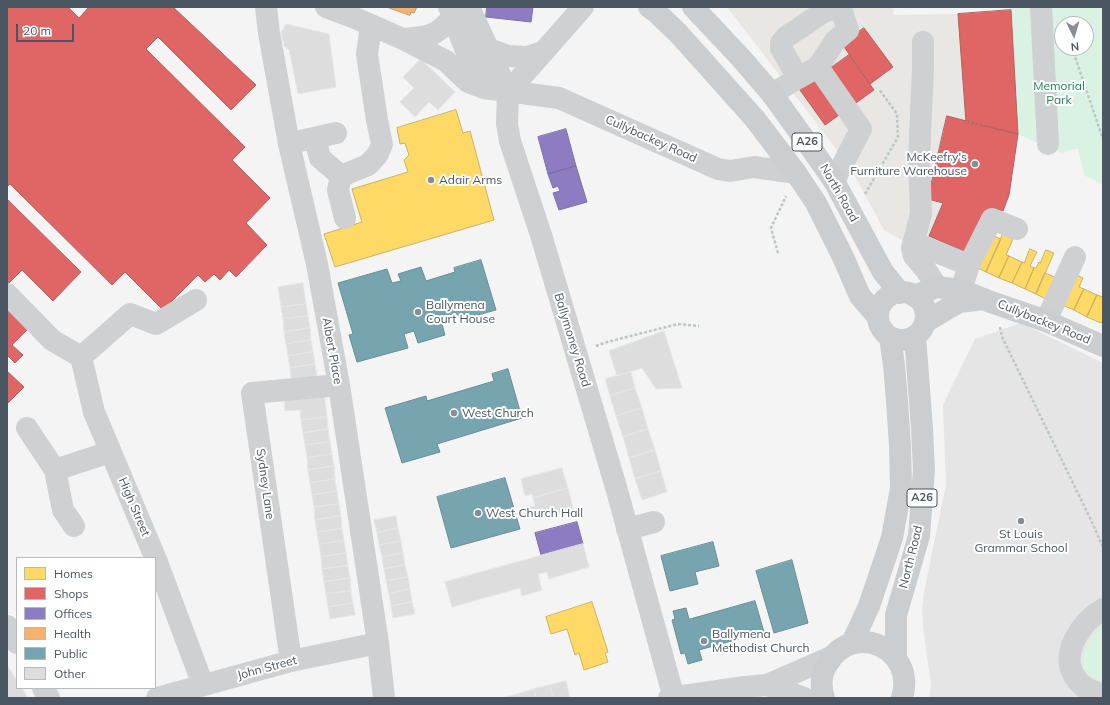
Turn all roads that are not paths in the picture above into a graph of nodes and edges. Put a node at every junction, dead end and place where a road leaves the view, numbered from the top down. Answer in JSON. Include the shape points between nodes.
{"nodes":[{"id":1,"x":266,"y":7,"type":"edge"},
{"id":2,"x":326,"y":7,"type":"edge"},
{"id":3,"x":583,"y":7,"type":"edge"},
{"id":4,"x":649,"y":7,"type":"edge"},
{"id":5,"x":693,"y":7,"type":"edge"},
{"id":6,"x":1041,"y":7,"type":"edge"},
{"id":7,"x":457,"y":10,"type":"edge"},
{"id":8,"x":371,"y":25,"type":"junction"},
{"id":9,"x":403,"y":39,"type":"junction"},
{"id":10,"x":923,"y":42,"type":"dead end"},
{"id":11,"x":489,"y":49,"type":"junction"},
{"id":12,"x":543,"y":52,"type":"junction"},
{"id":13,"x":818,"y":67,"type":"junction"},
{"id":14,"x":798,"y":78,"type":"junction"},
{"id":15,"x":508,"y":92,"type":"junction"},
{"id":16,"x":772,"y":94,"type":"junction"},
{"id":17,"x":336,"y":133,"type":"dead end"},
{"id":18,"x":315,"y":138,"type":"junction"},
{"id":19,"x":289,"y":144,"type":"junction"},
{"id":20,"x":1048,"y":144,"type":"dead end"},
{"id":21,"x":796,"y":173,"type":"junction"},
{"id":22,"x":341,"y":176,"type":"junction"},
{"id":23,"x":834,"y":181,"type":"junction"},
{"id":24,"x":344,"y":218,"type":"dead end"},
{"id":25,"x":1017,"y":229,"type":"dead end"},
{"id":26,"x":914,"y":243,"type":"junction"},
{"id":27,"x":1075,"y":257,"type":"dead end"},
{"id":28,"x":969,"y":265,"type":"junction"},
{"id":29,"x":937,"y":287,"type":"junction"},
{"id":30,"x":961,"y":290,"type":"junction"},
{"id":31,"x":7,"y":294,"type":"edge"},
{"id":32,"x":907,"y":294,"type":"junction"},
{"id":33,"x":196,"y":300,"type":"dead end"},
{"id":34,"x":991,"y":301,"type":"junction"},
{"id":35,"x":878,"y":317,"type":"junction"},
{"id":36,"x":1046,"y":321,"type":"junction"},
{"id":37,"x":920,"y":329,"type":"junction"},
{"id":38,"x":890,"y":337,"type":"junction"},
{"id":39,"x":1103,"y":346,"type":"edge"},
{"id":40,"x":81,"y":357,"type":"junction"},
{"id":41,"x":339,"y":385,"type":"junction"},
{"id":42,"x":27,"y":428,"type":"dead end"},
{"id":43,"x":110,"y":452,"type":"junction"},
{"id":44,"x":55,"y":470,"type":"junction"},
{"id":45,"x":654,"y":522,"type":"dead end"},
{"id":46,"x":74,"y":526,"type":"dead end"},
{"id":47,"x":627,"y":529,"type":"junction"},
{"id":48,"x":155,"y":557,"type":"edge"},
{"id":49,"x":156,"y":560,"type":"edge"},
{"id":50,"x":1103,"y":609,"type":"edge"},
{"id":51,"x":7,"y":626,"type":"edge"},
{"id":52,"x":16,"y":641,"type":"edge"},
{"id":53,"x":378,"y":643,"type":"junction"},
{"id":54,"x":852,"y":643,"type":"junction"},
{"id":55,"x":831,"y":657,"type":"junction"},
{"id":56,"x":896,"y":658,"type":"junction"},
{"id":57,"x":291,"y":661,"type":"junction"},
{"id":58,"x":203,"y":685,"type":"junction"},
{"id":59,"x":767,"y":685,"type":"junction"},
{"id":60,"x":44,"y":689,"type":"edge"},
{"id":61,"x":1103,"y":694,"type":"edge"},
{"id":62,"x":49,"y":698,"type":"edge"},
{"id":63,"x":157,"y":698,"type":"edge"},
{"id":64,"x":384,"y":698,"type":"edge"},
{"id":65,"x":672,"y":698,"type":"edge"},
{"id":66,"x":804,"y":698,"type":"edge"},
{"id":67,"x":824,"y":698,"type":"edge"},
{"id":68,"x":902,"y":698,"type":"edge"}],
"edges":[{"from":1,"to":19,"type":"street","name":"Albert Place"},
{"from":2,"to":8,"type":"street","name":"Cullybackey Road"},
{"from":3,"to":12,"type":"street"},
{"from":4,"to":21,"type":"main road","number":"A26","via":[[678,33],[755,118]]},
{"from":5,"to":16,"type":"main road","name":"North Road","number":"A26"},
{"from":6,"to":20,"type":"street"},
{"from":7,"to":9,"type":"street","via":[[439,31],[428,36]]},
{"from":7,"to":11,"type":"street"},
{"from":7,"to":15,"type":"street","via":[[472,66],[482,76]]},
{"from":8,"to":9,"type":"street","name":"Cullybackey Road"},
{"from":8,"to":22,"type":"street","via":[[367,54],[382,144],[378,154],[368,165]]},
{"from":9,"to":15,"type":"street","name":"Cullybackey Road","via":[[446,61],[468,82]]},
{"from":10,"to":26,"type":"street","via":[[919,158],[921,214]]},
{"from":11,"to":12,"type":"street","via":[[508,56],[527,57]]},
{"from":11,"to":15,"type":"street"},
{"from":12,"to":15,"type":"street"},
{"from":13,"to":14,"type":"street"},
{"from":13,"to":14,"type":"street","via":[[834,41],[848,30],[842,12],[834,9],[825,11],[781,43],[780,48]]},
{"from":13,"to":23,"type":"street","via":[[861,129]]},
{"from":14,"to":16,"type":"street"},
{"from":15,"to":21,"type":"street","name":"Cullybackey Road","via":[[559,98],[718,169],[730,171],[754,167]]},
{"from":15,"to":47,"type":"street","name":"Ballymoney Road","via":[[510,141],[541,235]]},
{"from":16,"to":23,"type":"main road","name":"North Road","number":"A26"},
{"from":17,"to":18,"type":"street"},
{"from":18,"to":19,"type":"street"},
{"from":18,"to":22,"type":"street","via":[[320,158]]},
{"from":19,"to":41,"type":"street","name":"Albert Place","via":[[317,264]]},
{"from":21,"to":35,"type":"main road","number":"A26","via":[[816,203],[860,296]]},
{"from":22,"to":24,"type":"street","via":[[338,190]]},
{"from":23,"to":32,"type":"main road","name":"North Road","number":"A26","via":[[883,272]]},
{"from":25,"to":28,"type":"street","via":[[992,219]]},
{"from":26,"to":28,"type":"street"},
{"from":26,"to":29,"type":"street","via":[[913,254]]},
{"from":27,"to":36,"type":"street"},
{"from":28,"to":30,"type":"street"},
{"from":29,"to":30,"type":"main road","name":"Cullybackey Road"},
{"from":29,"to":32,"type":"main road","name":"Cullybackey Road"},
{"from":30,"to":34,"type":"main road","name":"Cullybackey Road"},
{"from":31,"to":40,"type":"street","via":[[52,340]]},
{"from":32,"to":35,"type":"main road","via":[[893,294],[887,298],[882,303]]},
{"from":32,"to":37,"type":"main road","number":"A26","via":[[920,301],[924,307],[925,315]]},
{"from":33,"to":40,"type":"street","via":[[156,324],[130,314]]},
{"from":34,"to":36,"type":"main road","name":"Cullybackey Road"},
{"from":34,"to":37,"type":"main road","name":"Cullybackey Road","via":[[959,302]]},
{"from":35,"to":38,"type":"main road","number":"A26","via":[[879,325]]},
{"from":36,"to":39,"type":"main road","name":"Cullybackey Road"},
{"from":37,"to":38,"type":"main road","via":[[903,340]]},
{"from":37,"to":56,"type":"main road","name":"North Road","number":"A26","via":[[924,470],[919,536],[896,615]]},
{"from":38,"to":54,"type":"main road","name":"North Road","number":"A26","via":[[898,416],[901,488],[892,538],[869,606]]},
{"from":40,"to":43,"type":"street","name":"High Street","via":[[94,412]]},
{"from":41,"to":53,"type":"street","name":"Albert Place"},
{"from":41,"to":57,"type":"street","name":"Sydney Lane","via":[[252,393]]},
{"from":42,"to":44,"type":"street"},
{"from":43,"to":44,"type":"street"},
{"from":43,"to":48,"type":"street","name":"High Street"},
{"from":44,"to":46,"type":"street","via":[[64,510]]},
{"from":45,"to":47,"type":"street"},
{"from":47,"to":65,"type":"street","name":"Ballymoney Road"},
{"from":49,"to":58,"type":"street","name":"High Street"},
{"from":50,"to":61,"type":"street","via":[[1094,614],[1077,635],[1069,661],[1079,683],[1089,690]]},
{"from":51,"to":52,"type":"street"},
{"from":53,"to":57,"type":"street","name":"John Street"},
{"from":53,"to":64,"type":"street","name":"Albert Place"},
{"from":54,"to":55,"type":"main road"},
{"from":54,"to":56,"type":"main road","number":"A26","via":[[877,644]]},
{"from":55,"to":59,"type":"street"},
{"from":55,"to":67,"type":"main road","via":[[824,668]]},
{"from":56,"to":68,"type":"main road","number":"A26","via":[[904,676]]},
{"from":57,"to":58,"type":"street","name":"John Street"},
{"from":58,"to":63,"type":"street","name":"John Street"},
{"from":59,"to":65,"type":"street"},
{"from":59,"to":66,"type":"street"},
{"from":60,"to":62,"type":"street"}]}
